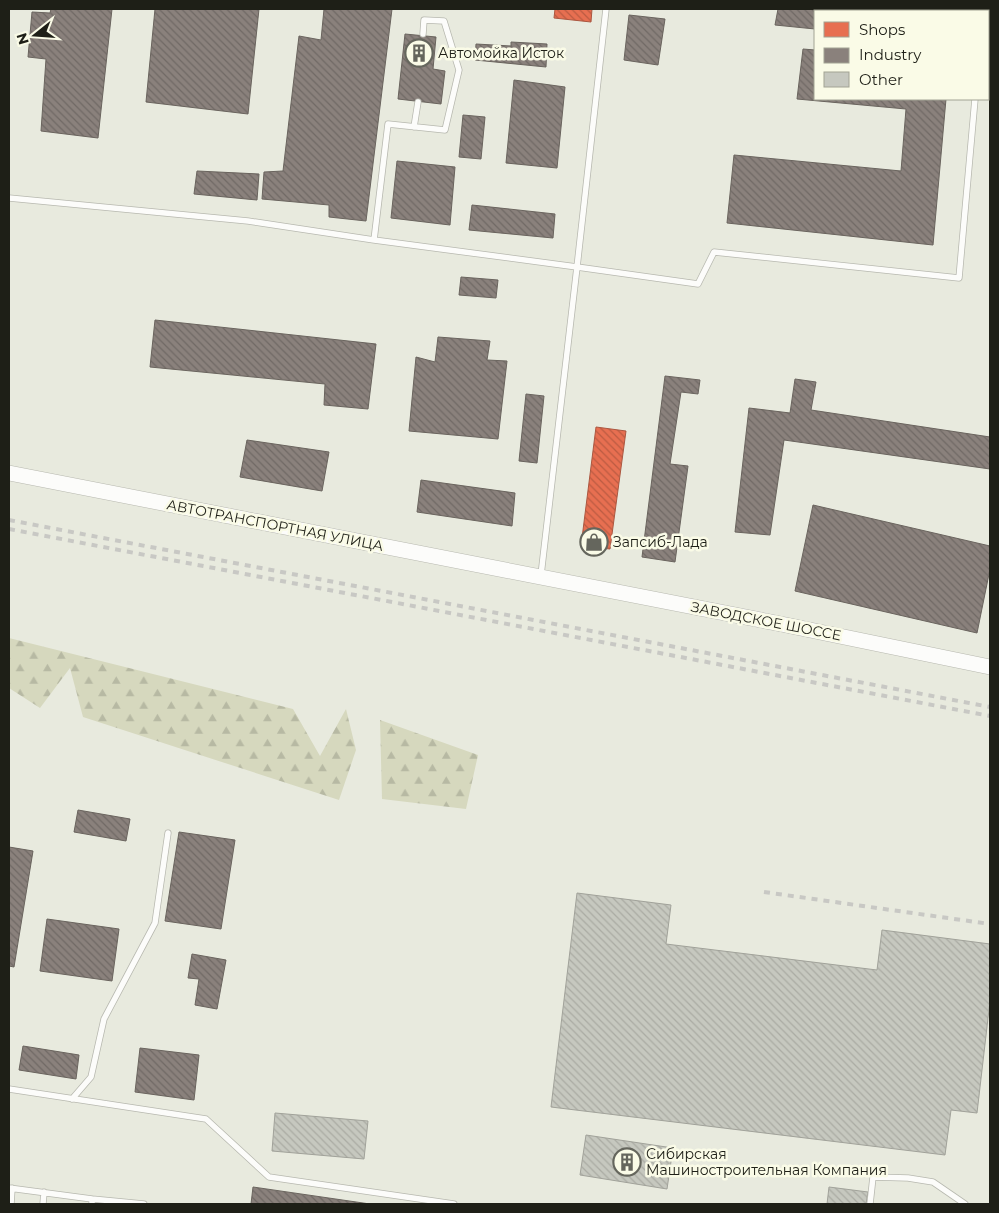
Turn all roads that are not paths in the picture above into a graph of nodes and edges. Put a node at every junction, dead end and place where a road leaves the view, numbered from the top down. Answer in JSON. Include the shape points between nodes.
{"nodes":[{"id":1,"x":606,"y":9,"type":"edge"},
{"id":2,"x":423,"y":34,"type":"dead end"},
{"id":3,"x":975,"y":100,"type":"edge"},
{"id":4,"x":418,"y":102,"type":"dead end"},
{"id":5,"x":414,"y":127,"type":"junction"},
{"id":6,"x":9,"y":198,"type":"edge"},
{"id":7,"x":374,"y":240,"type":"junction"},
{"id":8,"x":577,"y":267,"type":"junction"},
{"id":9,"x":9,"y":473,"type":"edge"},
{"id":10,"x":541,"y":578,"type":"junction"},
{"id":11,"x":990,"y":667,"type":"edge"},
{"id":12,"x":168,"y":833,"type":"dead end"},
{"id":13,"x":9,"y":1089,"type":"edge"},
{"id":14,"x":72,"y":1099,"type":"junction"},
{"id":15,"x":10,"y":1188,"type":"edge"},
{"id":16,"x":44,"y":1192,"type":"junction"},
{"id":17,"x":92,"y":1201,"type":"edge"},
{"id":18,"x":11,"y":1204,"type":"edge"},
{"id":19,"x":43,"y":1204,"type":"edge"},
{"id":20,"x":132,"y":1204,"type":"edge"},
{"id":21,"x":144,"y":1204,"type":"edge"},
{"id":22,"x":454,"y":1204,"type":"edge"},
{"id":23,"x":870,"y":1204,"type":"edge"},
{"id":24,"x":966,"y":1204,"type":"edge"}],
"edges":[{"from":1,"to":8,"type":"lane"},
{"from":2,"to":5,"type":"lane","via":[[424,20],[444,21],[459,70],[445,130]]},
{"from":3,"to":8,"type":"lane","via":[[959,278],[714,252],[698,284]]},
{"from":4,"to":5,"type":"lane"},
{"from":5,"to":7,"type":"lane","via":[[388,124]]},
{"from":6,"to":7,"type":"lane","via":[[248,221]]},
{"from":7,"to":8,"type":"lane"},
{"from":8,"to":10,"type":"lane"},
{"from":9,"to":10,"type":"main road","name":"АВТОТРАНСПОРТНАЯ УЛИЦА"},
{"from":10,"to":11,"type":"main road","name":"ЗАВОДСКОЕ ШОССЕ"},
{"from":12,"to":14,"type":"lane","via":[[155,924],[104,1019],[91,1078]]},
{"from":13,"to":14,"type":"lane"},
{"from":14,"to":22,"type":"lane","via":[[206,1120],[269,1178]]},
{"from":15,"to":16,"type":"lane"},
{"from":15,"to":18,"type":"lane"},
{"from":16,"to":17,"type":"lane"},
{"from":16,"to":19,"type":"lane"},
{"from":17,"to":20,"type":"lane"},
{"from":20,"to":21,"type":"lane"},
{"from":23,"to":24,"type":"lane","via":[[873,1177],[933,1182]]}]}
